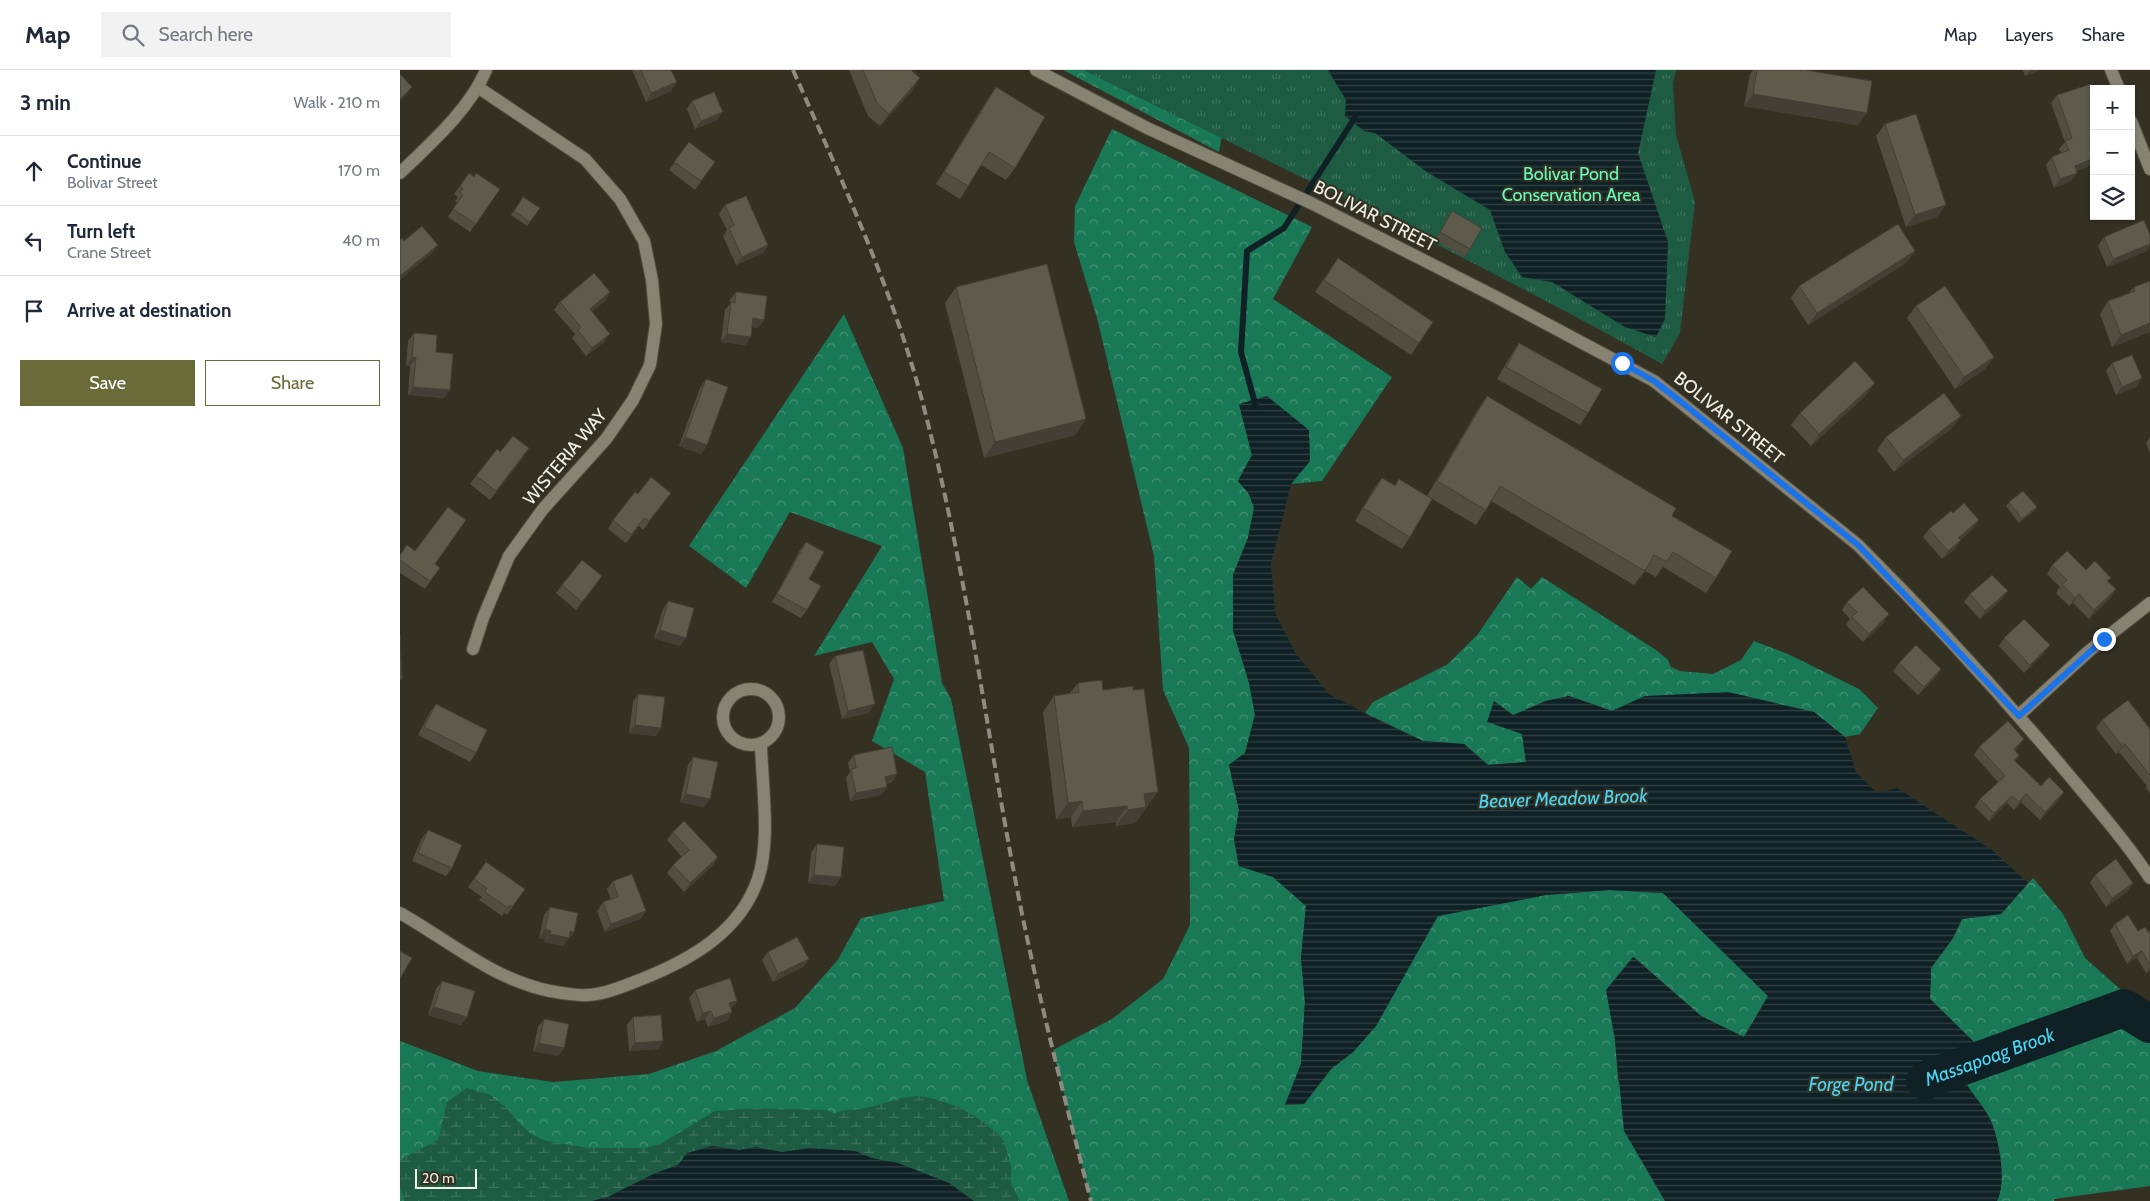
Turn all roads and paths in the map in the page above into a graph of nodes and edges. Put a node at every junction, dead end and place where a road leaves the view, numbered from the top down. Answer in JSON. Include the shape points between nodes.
{"nodes":[{"id":1,"x":486,"y":70,"type":"edge"},
{"id":2,"x":1036,"y":70,"type":"edge"},
{"id":3,"x":2111,"y":70,"type":"edge"},
{"id":4,"x":2117,"y":85,"type":"edge"},
{"id":5,"x":479,"y":88,"type":"junction"},
{"id":6,"x":2135,"y":130,"type":"edge"},
{"id":7,"x":2150,"y":169,"type":"edge"},
{"id":8,"x":400,"y":174,"type":"edge"},
{"id":9,"x":2150,"y":603,"type":"edge"},
{"id":10,"x":473,"y":649,"type":"dead end"},
{"id":11,"x":2019,"y":716,"type":"junction"},
{"id":12,"x":761,"y":744,"type":"junction"},
{"id":13,"x":2150,"y":878,"type":"edge"},
{"id":14,"x":400,"y":913,"type":"edge"}],
"edges":[{"from":1,"to":5,"type":"street"},
{"from":2,"to":11,"type":"street","name":"BOLIVAR STREET","via":[[1147,128],[1312,203],[1654,381],[1858,545]]},
{"from":3,"to":4,"type":"street"},
{"from":5,"to":8,"type":"street","via":[[434,141]]},
{"from":5,"to":10,"type":"street","name":"WISTERIA WAY","via":[[585,159],[620,200],[644,241],[656,324],[650,365],[633,400],[606,440],[544,509],[509,556]]},
{"from":6,"to":7,"type":"street"},
{"from":9,"to":11,"type":"street","via":[[2089,651]]},
{"from":11,"to":13,"type":"street","name":"BOLIVAR STREET","via":[[2126,842]]},
{"from":12,"to":12,"type":"street","via":[[775,733],[780,716],[778,708],[768,694],[760,690],[741,690],[727,703],[723,722],[733,739],[742,744]]},
{"from":12,"to":14,"type":"street","via":[[765,841],[758,878],[747,904],[728,928],[712,943],[674,967],[615,990],[586,995],[549,991],[516,981],[481,963]]}]}
